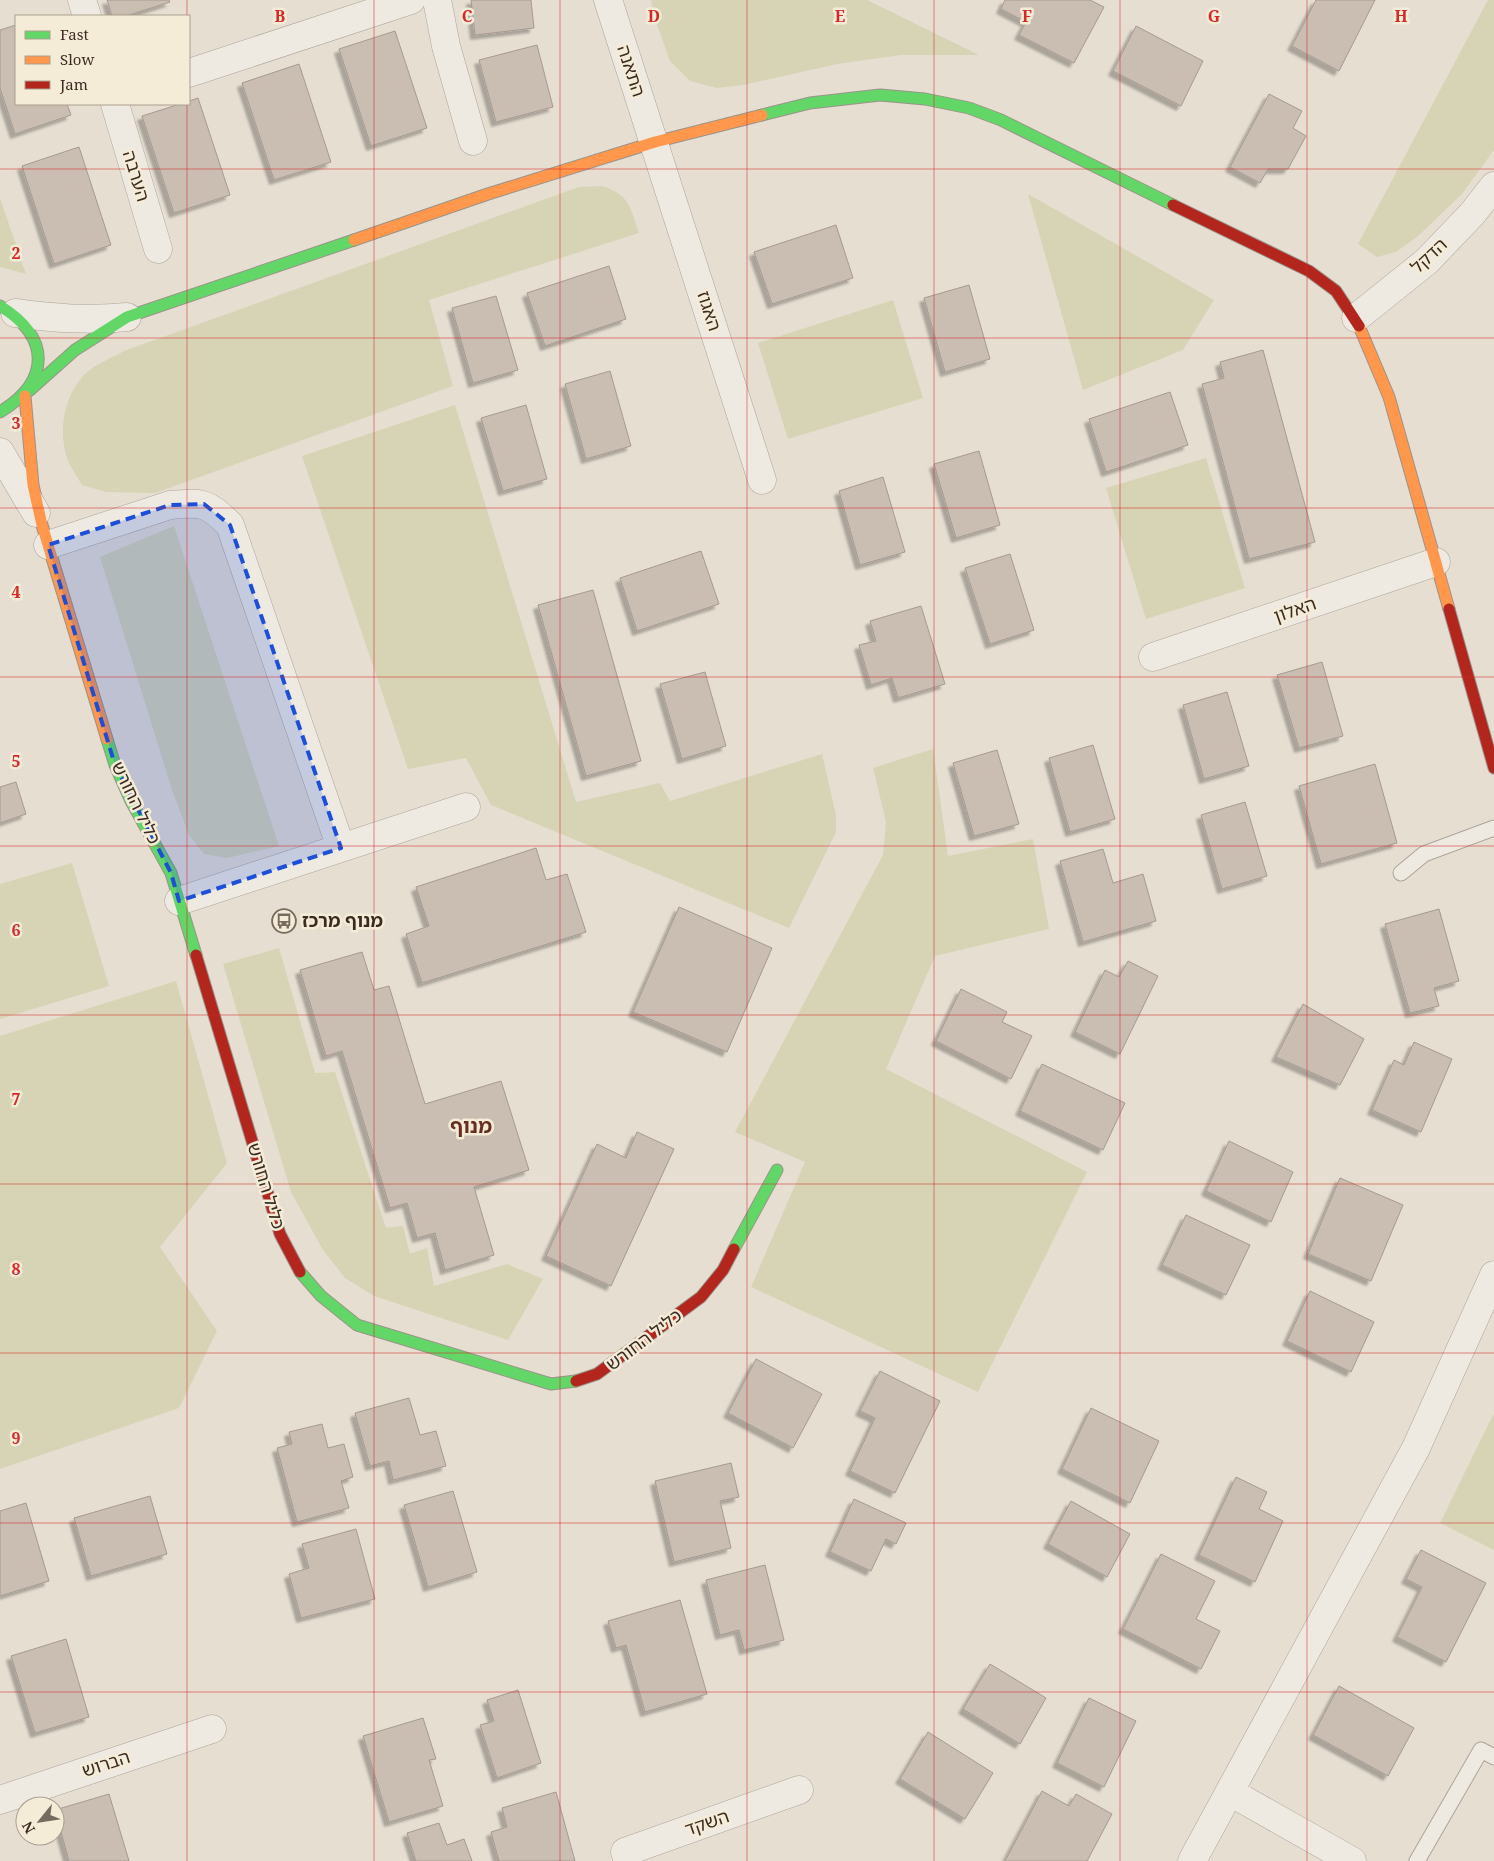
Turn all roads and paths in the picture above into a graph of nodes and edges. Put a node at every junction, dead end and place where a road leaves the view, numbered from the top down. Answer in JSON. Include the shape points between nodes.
{"nodes":[{"id":1,"x":82,"y":0,"type":"edge"},
{"id":2,"x":411,"y":0,"type":"edge"},
{"id":3,"x":438,"y":0,"type":"edge"},
{"id":4,"x":608,"y":0,"type":"edge"},
{"id":5,"x":87,"y":15,"type":"edge"},
{"id":6,"x":190,"y":73,"type":"edge"},
{"id":7,"x":115,"y":105,"type":"edge"},
{"id":8,"x":473,"y":141,"type":"dead end"},
{"id":9,"x":655,"y":142,"type":"junction"},
{"id":10,"x":1494,"y":186,"type":"edge"},
{"id":11,"x":158,"y":249,"type":"dead end"},
{"id":12,"x":7,"y":310,"type":"edge"},
{"id":13,"x":126,"y":317,"type":"junction"},
{"id":14,"x":1356,"y":318,"type":"junction"},
{"id":15,"x":27,"y":394,"type":"junction"},
{"id":16,"x":0,"y":412,"type":"edge"},
{"id":17,"x":0,"y":452,"type":"edge"},
{"id":18,"x":762,"y":480,"type":"dead end"},
{"id":19,"x":46,"y":535,"type":"junction"},
{"id":20,"x":1436,"y":562,"type":"junction"},
{"id":21,"x":1153,"y":657,"type":"dead end"},
{"id":22,"x":1494,"y":768,"type":"edge"},
{"id":23,"x":466,"y":807,"type":"dead end"},
{"id":24,"x":1494,"y":828,"type":"edge"},
{"id":25,"x":341,"y":848,"type":"junction"},
{"id":26,"x":1401,"y":872,"type":"dead end"},
{"id":27,"x":179,"y":901,"type":"junction"},
{"id":28,"x":777,"y":1170,"type":"dead end"},
{"id":29,"x":1494,"y":1275,"type":"edge"},
{"id":30,"x":212,"y":1729,"type":"dead end"},
{"id":31,"x":1494,"y":1757,"type":"edge"},
{"id":32,"x":799,"y":1790,"type":"dead end"},
{"id":33,"x":1230,"y":1792,"type":"junction"},
{"id":34,"x":0,"y":1800,"type":"edge"},
{"id":35,"x":628,"y":1861,"type":"edge"},
{"id":36,"x":1192,"y":1861,"type":"edge"},
{"id":37,"x":1352,"y":1861,"type":"edge"},
{"id":38,"x":1417,"y":1861,"type":"edge"}],
"edges":[{"from":1,"to":5,"type":"street"},
{"from":2,"to":6,"type":"street"},
{"from":3,"to":8,"type":"street","via":[[446,46]]},
{"from":4,"to":9,"type":"street","name":"התאנה"},
{"from":7,"to":11,"type":"street","name":"הערבה"},
{"from":9,"to":13,"type":"street","via":[[488,194]]},
{"from":9,"to":14,"type":"street","via":[[810,103],[880,95],[925,99],[969,108],[1001,120],[1309,271],[1336,291]]},
{"from":9,"to":18,"type":"street","name":"האגוז"},
{"from":10,"to":14,"type":"street","name":"הדקל","via":[[1427,261]]},
{"from":12,"to":13,"type":"street","via":[[56,319]]},
{"from":12,"to":15,"type":"street","via":[[27,325],[36,339],[40,357],[37,375]]},
{"from":13,"to":15,"type":"street","via":[[89,338],[52,368]]},
{"from":14,"to":20,"type":"street","via":[[1389,397]]},
{"from":15,"to":16,"type":"street","via":[[17,404]]},
{"from":15,"to":19,"type":"street","name":"כליל החורש","via":[[33,485]]},
{"from":17,"to":19,"type":"street","name":"כליל החורש"},
{"from":19,"to":25,"type":"street","via":[[189,503],[204,504],[230,525]]},
{"from":19,"to":27,"type":"street","name":"כליל החורש","via":[[115,765],[171,873]]},
{"from":20,"to":21,"type":"street","name":"האלון"},
{"from":20,"to":22,"type":"street"},
{"from":23,"to":25,"type":"street"},
{"from":24,"to":26,"type":"lane","via":[[1424,854]]},
{"from":25,"to":27,"type":"street"},
{"from":27,"to":28,"type":"street","name":"כליל החורש","via":[[280,1234],[291,1259],[313,1289],[332,1308],[357,1325],[551,1384],[574,1382],[597,1374],[701,1297],[723,1270]]},
{"from":29,"to":33,"type":"street","via":[[1416,1448]]},
{"from":30,"to":34,"type":"street","name":"הברוש"},
{"from":31,"to":38,"type":"lane","via":[[1481,1750]]},
{"from":32,"to":35,"type":"street","name":"השקד","via":[[625,1852]]},
{"from":33,"to":36,"type":"street"},
{"from":33,"to":37,"type":"street"}]}
